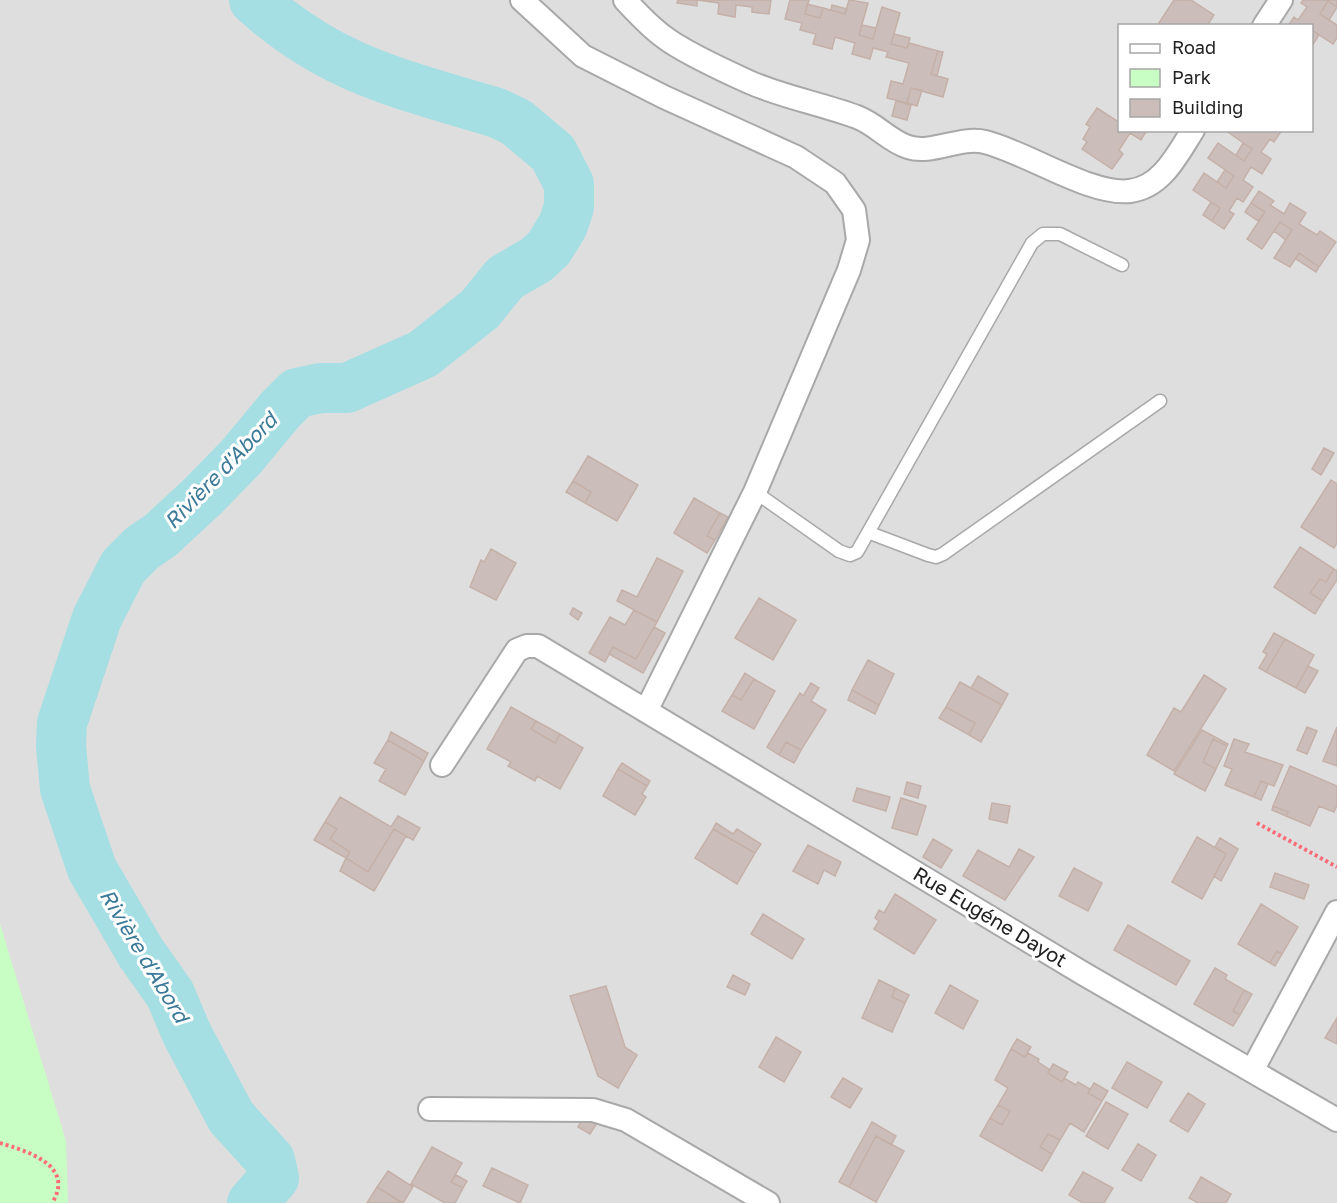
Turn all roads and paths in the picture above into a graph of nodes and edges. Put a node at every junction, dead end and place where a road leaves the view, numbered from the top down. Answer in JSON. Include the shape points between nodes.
{"nodes":[{"id":1,"x":522,"y":0,"type":"edge"},
{"id":2,"x":625,"y":0,"type":"edge"},
{"id":3,"x":1281,"y":0,"type":"edge"},
{"id":4,"x":1265,"y":24,"type":"edge"},
{"id":5,"x":1192,"y":132,"type":"edge"},
{"id":6,"x":1122,"y":265,"type":"dead end"},
{"id":7,"x":1160,"y":401,"type":"dead end"},
{"id":8,"x":755,"y":492,"type":"junction"},
{"id":9,"x":870,"y":533,"type":"junction"},
{"id":10,"x":646,"y":711,"type":"junction"},
{"id":11,"x":442,"y":765,"type":"dead end"},
{"id":12,"x":1257,"y":823,"type":"dead end"},
{"id":13,"x":1337,"y":867,"type":"edge"},
{"id":14,"x":1337,"y":912,"type":"edge"},
{"id":15,"x":1253,"y":1069,"type":"junction"},
{"id":16,"x":430,"y":1109,"type":"dead end"},
{"id":17,"x":1337,"y":1120,"type":"edge"},
{"id":18,"x":0,"y":1143,"type":"edge"},
{"id":19,"x":52,"y":1203,"type":"edge"},
{"id":20,"x":768,"y":1203,"type":"edge"}],
"edges":[{"from":1,"to":8,"type":"street","via":[[583,56],[796,157],[835,183],[854,210],[858,240],[849,270]]},
{"from":2,"to":5,"type":"street","via":[[666,38],[750,83],[859,118],[909,147],[982,141],[1110,190],[1130,191],[1148,186],[1163,175]]},
{"from":3,"to":4,"type":"street"},
{"from":6,"to":9,"type":"lane","via":[[1060,234],[1042,234],[1032,243]]},
{"from":7,"to":9,"type":"lane","via":[[943,554],[928,555]]},
{"from":8,"to":9,"type":"lane","via":[[850,555],[858,552]]},
{"from":8,"to":10,"type":"street"},
{"from":10,"to":11,"type":"street","name":"Rue Eugéne Dayot","via":[[538,646],[527,646],[517,650]]},
{"from":10,"to":15,"type":"street","name":"Rue Eugéne Dayot","via":[[1074,968]]},
{"from":12,"to":13,"type":"path"},
{"from":14,"to":15,"type":"street"},
{"from":15,"to":17,"type":"street","name":"Rue Eugéne Dayot"},
{"from":16,"to":20,"type":"street","via":[[593,1110],[626,1120]]},
{"from":18,"to":19,"type":"path","via":[[27,1151],[51,1166],[58,1178]]}]}
